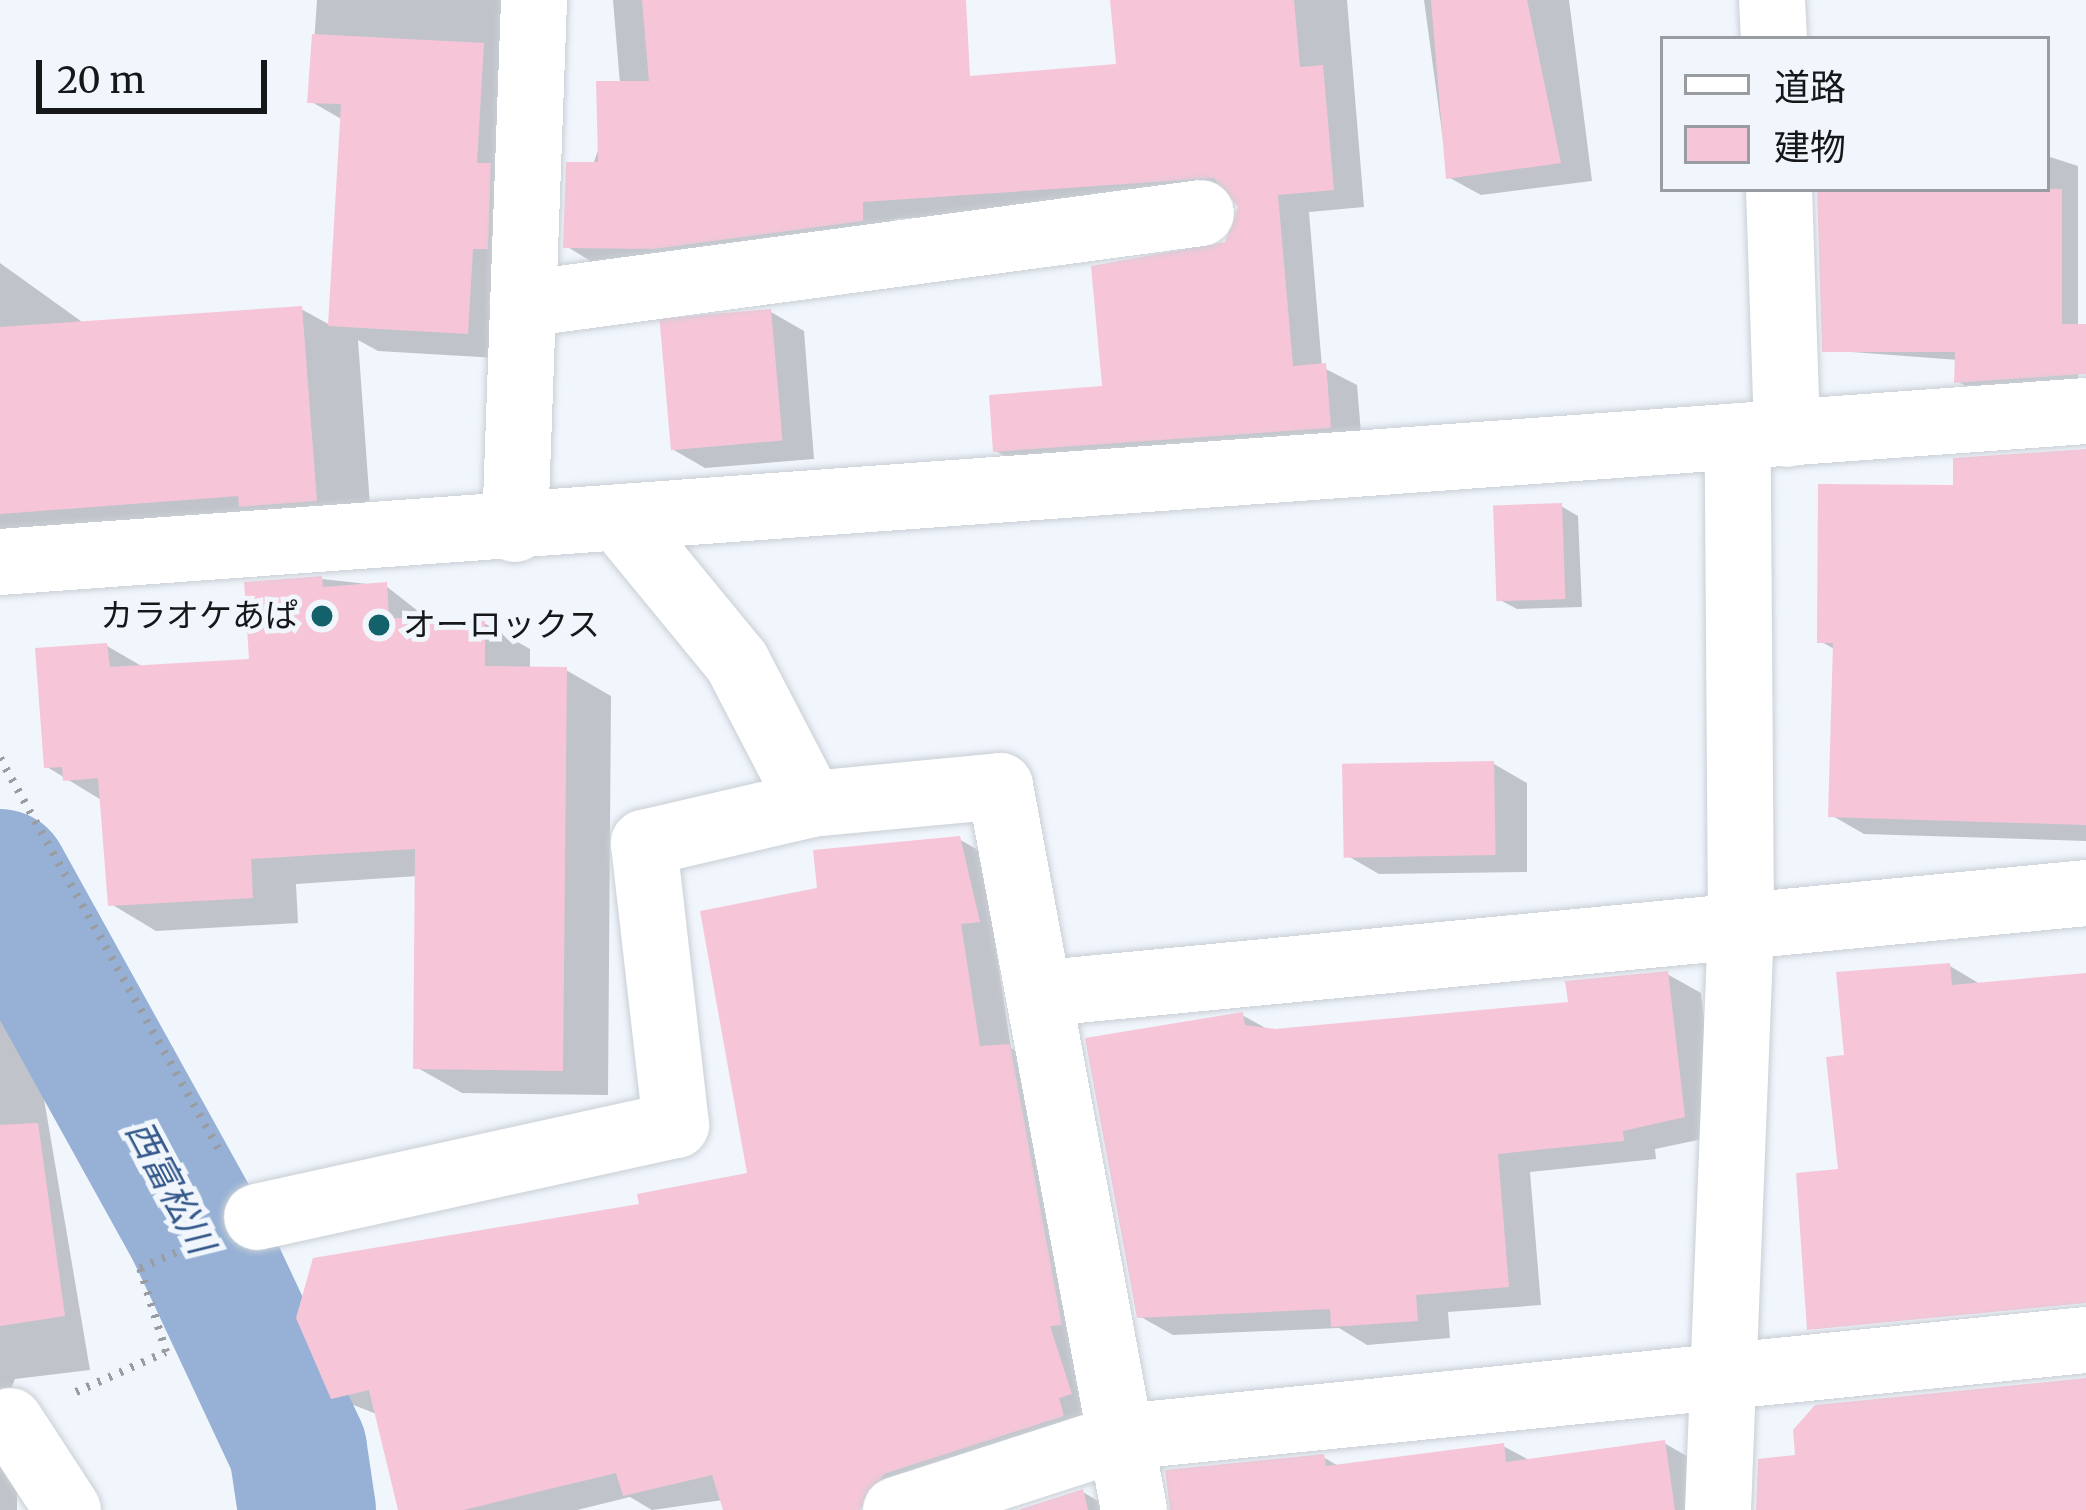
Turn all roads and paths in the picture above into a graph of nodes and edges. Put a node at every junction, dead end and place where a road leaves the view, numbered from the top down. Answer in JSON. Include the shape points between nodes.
{"nodes":[{"id":1,"x":535,"y":0,"type":"edge"},
{"id":2,"x":1772,"y":0,"type":"edge"},
{"id":3,"x":1774,"y":36,"type":"edge"},
{"id":4,"x":1779,"y":192,"type":"edge"},
{"id":5,"x":1201,"y":213,"type":"dead end"},
{"id":6,"x":523,"y":304,"type":"junction"},
{"id":7,"x":2086,"y":411,"type":"edge"},
{"id":8,"x":1762,"y":435,"type":"junction"},
{"id":9,"x":622,"y":522,"type":"junction"},
{"id":10,"x":515,"y":529,"type":"junction"},
{"id":11,"x":0,"y":562,"type":"edge"},
{"id":12,"x":0,"y":758,"type":"edge"},
{"id":13,"x":811,"y":804,"type":"junction"},
{"id":14,"x":2086,"y":893,"type":"edge"},
{"id":15,"x":1741,"y":925,"type":"junction"},
{"id":16,"x":1046,"y":993,"type":"junction"},
{"id":17,"x":256,"y":1217,"type":"joint"},
{"id":18,"x":159,"y":1261,"type":"dead end"},
{"id":19,"x":2086,"y":1340,"type":"edge"},
{"id":20,"x":1725,"y":1376,"type":"junction"},
{"id":21,"x":5,"y":1409,"type":"edge"},
{"id":22,"x":1122,"y":1437,"type":"junction"},
{"id":23,"x":68,"y":1510,"type":"edge"},
{"id":24,"x":896,"y":1510,"type":"edge"},
{"id":25,"x":1134,"y":1510,"type":"edge"},
{"id":26,"x":1718,"y":1510,"type":"edge"}],
"edges":[{"from":1,"to":6,"type":"street"},
{"from":2,"to":3,"type":"street"},
{"from":4,"to":8,"type":"street"},
{"from":5,"to":6,"type":"street"},
{"from":6,"to":10,"type":"street"},
{"from":7,"to":8,"type":"street"},
{"from":8,"to":9,"type":"street"},
{"from":8,"to":15,"type":"street"},
{"from":9,"to":10,"type":"street"},
{"from":9,"to":13,"type":"street","via":[[737,662]]},
{"from":10,"to":11,"type":"street"},
{"from":12,"to":17,"type":"path"},
{"from":13,"to":16,"type":"street","via":[[1000,786]]},
{"from":13,"to":17,"type":"street","via":[[644,843],[676,1125]]},
{"from":14,"to":15,"type":"street"},
{"from":15,"to":16,"type":"street"},
{"from":15,"to":20,"type":"street"},
{"from":16,"to":22,"type":"street"},
{"from":18,"to":21,"type":"path","via":[[140,1268],[166,1352]]},
{"from":19,"to":20,"type":"street"},
{"from":20,"to":22,"type":"street"},
{"from":20,"to":26,"type":"street"},
{"from":21,"to":23,"type":"street"},
{"from":22,"to":24,"type":"street"},
{"from":22,"to":25,"type":"street"}]}
